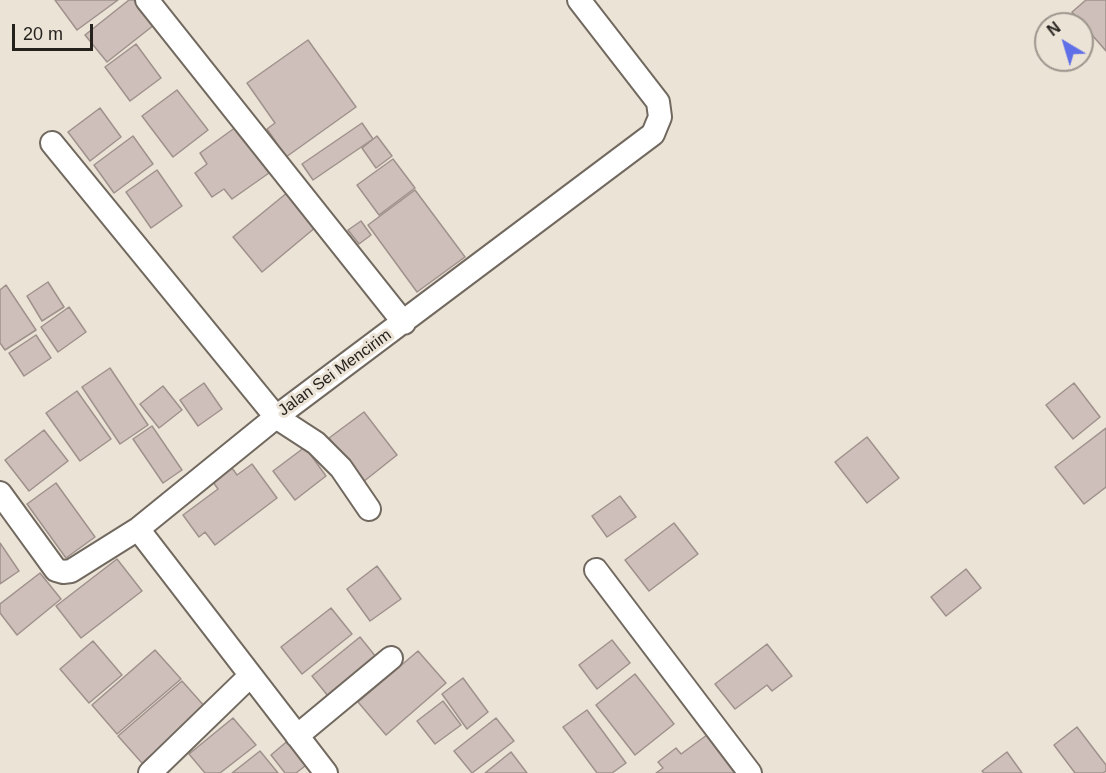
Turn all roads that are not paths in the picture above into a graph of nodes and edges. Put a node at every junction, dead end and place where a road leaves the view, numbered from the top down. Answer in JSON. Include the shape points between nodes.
{"nodes":[{"id":1,"x":147,"y":0,"type":"edge"},
{"id":2,"x":579,"y":0,"type":"edge"},
{"id":3,"x":52,"y":143,"type":"dead end"},
{"id":4,"x":404,"y":323,"type":"junction"},
{"id":5,"x":276,"y":417,"type":"junction"},
{"id":6,"x":0,"y":494,"type":"edge"},
{"id":7,"x":369,"y":509,"type":"dead end"},
{"id":8,"x":138,"y":529,"type":"junction"},
{"id":9,"x":596,"y":570,"type":"dead end"},
{"id":10,"x":391,"y":658,"type":"dead end"},
{"id":11,"x":250,"y":676,"type":"junction"},
{"id":12,"x":297,"y":736,"type":"junction"},
{"id":13,"x":150,"y":773,"type":"edge"},
{"id":14,"x":326,"y":773,"type":"edge"},
{"id":15,"x":750,"y":773,"type":"edge"}],
"edges":[{"from":1,"to":4,"type":"street"},
{"from":2,"to":4,"type":"street","name":"Jalan Sei Mencirim","via":[[658,102],[660,117],[653,134]]},
{"from":3,"to":5,"type":"street"},
{"from":4,"to":5,"type":"street","name":"Jalan Sei Mencirim"},
{"from":5,"to":7,"type":"street","via":[[316,443],[340,468]]},
{"from":5,"to":8,"type":"street","name":"Jalan Sei Mencirim"},
{"from":6,"to":8,"type":"street","name":"Jalan Sei Mencirim","via":[[56,570],[63,572],[71,571]]},
{"from":8,"to":11,"type":"street"},
{"from":9,"to":15,"type":"street"},
{"from":10,"to":12,"type":"street"},
{"from":11,"to":12,"type":"street"},
{"from":11,"to":13,"type":"street"},
{"from":12,"to":14,"type":"street"}]}
